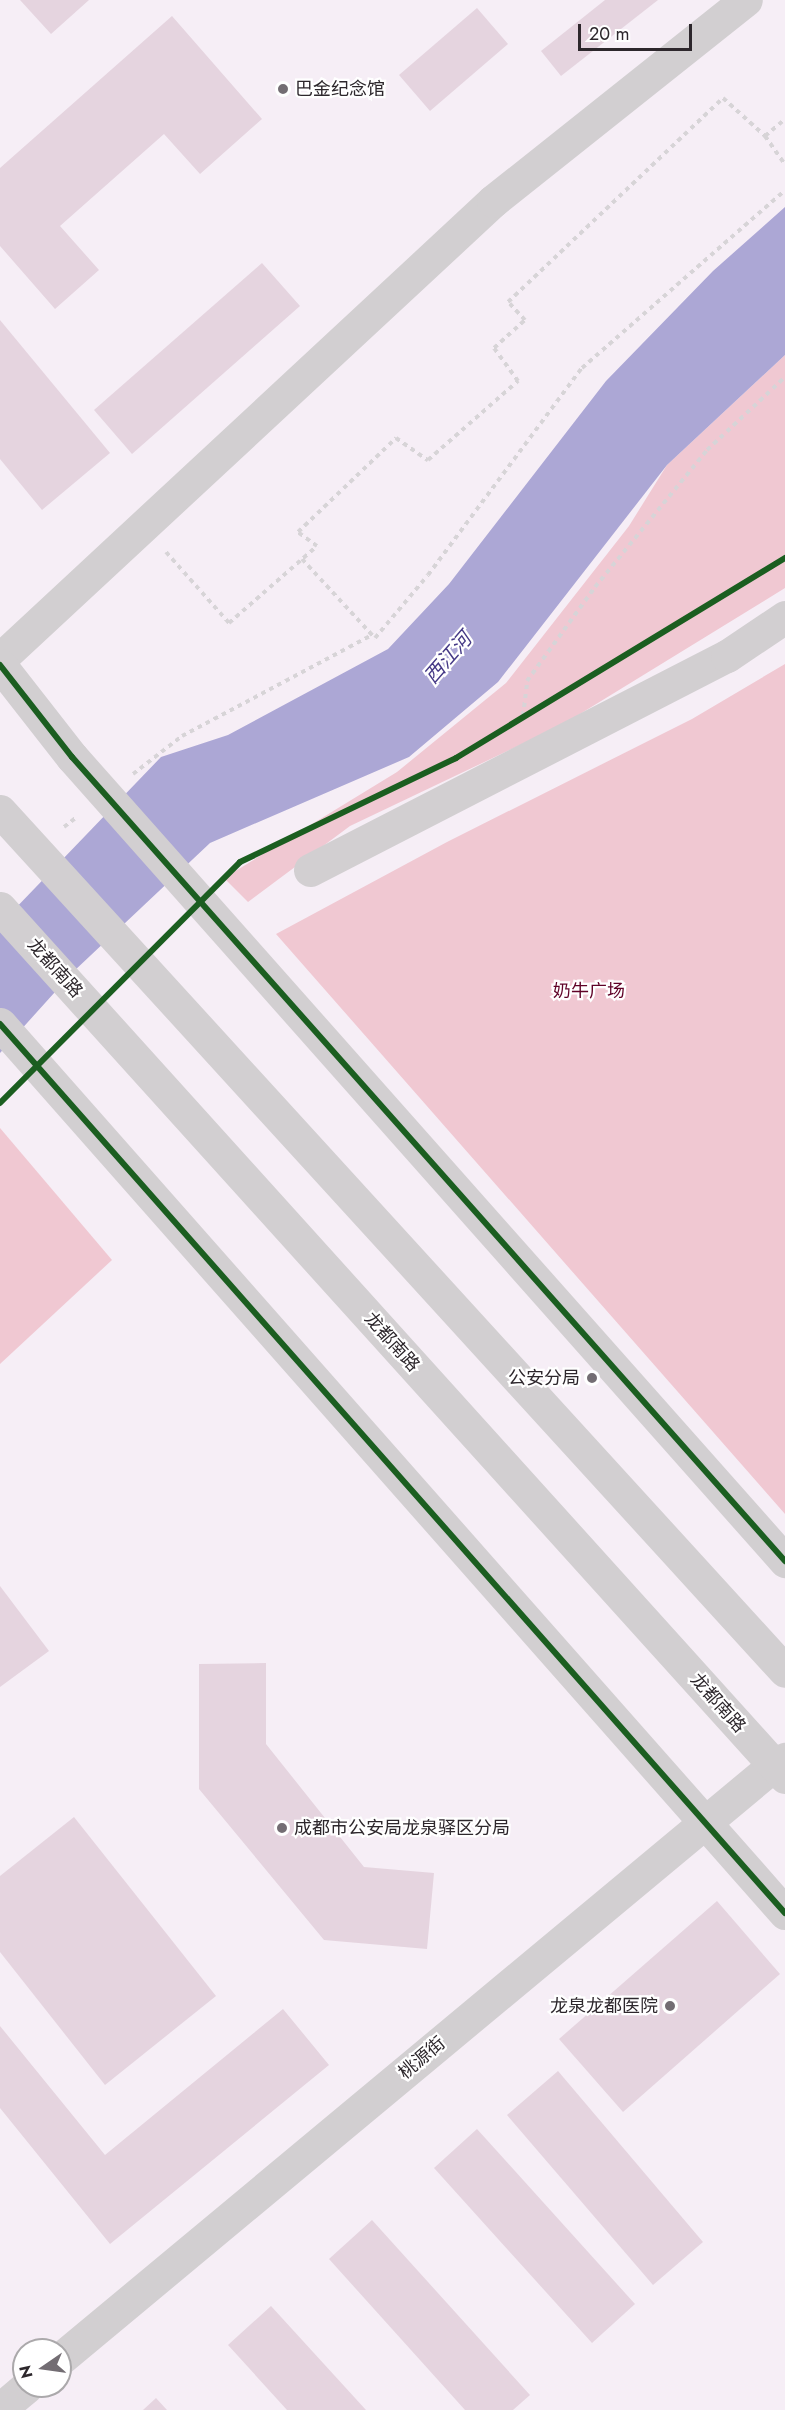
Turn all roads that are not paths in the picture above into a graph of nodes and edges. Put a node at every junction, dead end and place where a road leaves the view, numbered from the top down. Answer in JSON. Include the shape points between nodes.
{"nodes":[{"id":1,"x":746,"y":0,"type":"edge"},
{"id":2,"x":785,"y":617,"type":"edge"},
{"id":3,"x":0,"y":660,"type":"edge"},
{"id":4,"x":0,"y":665,"type":"edge"},
{"id":5,"x":1,"y":811,"type":"edge"},
{"id":6,"x":310,"y":870,"type":"dead end"},
{"id":7,"x":0,"y":908,"type":"edge"},
{"id":8,"x":0,"y":1024,"type":"edge"},
{"id":9,"x":785,"y":1561,"type":"edge"},
{"id":10,"x":785,"y":1671,"type":"edge"},
{"id":11,"x":781,"y":1767,"type":"edge"},
{"id":12,"x":704,"y":1823,"type":"junction"},
{"id":13,"x":785,"y":1913,"type":"edge"},
{"id":14,"x":72,"y":2349,"type":"edge"},
{"id":15,"x":13,"y":2398,"type":"edge"},
{"id":16,"x":0,"y":2409,"type":"edge"}],
"edges":[{"from":1,"to":3,"type":"street","via":[[493,201]]},
{"from":2,"to":6,"type":"street","via":[[726,656]]},
{"from":4,"to":9,"type":"street","via":[[72,757]]},
{"from":5,"to":10,"type":"street"},
{"from":7,"to":11,"type":"street","name":"龙都南路"},
{"from":8,"to":12,"type":"street"},
{"from":11,"to":12,"type":"street","name":"桃源街"},
{"from":12,"to":13,"type":"street"},
{"from":12,"to":14,"type":"street","name":"桃源街"},
{"from":15,"to":16,"type":"street"}]}
